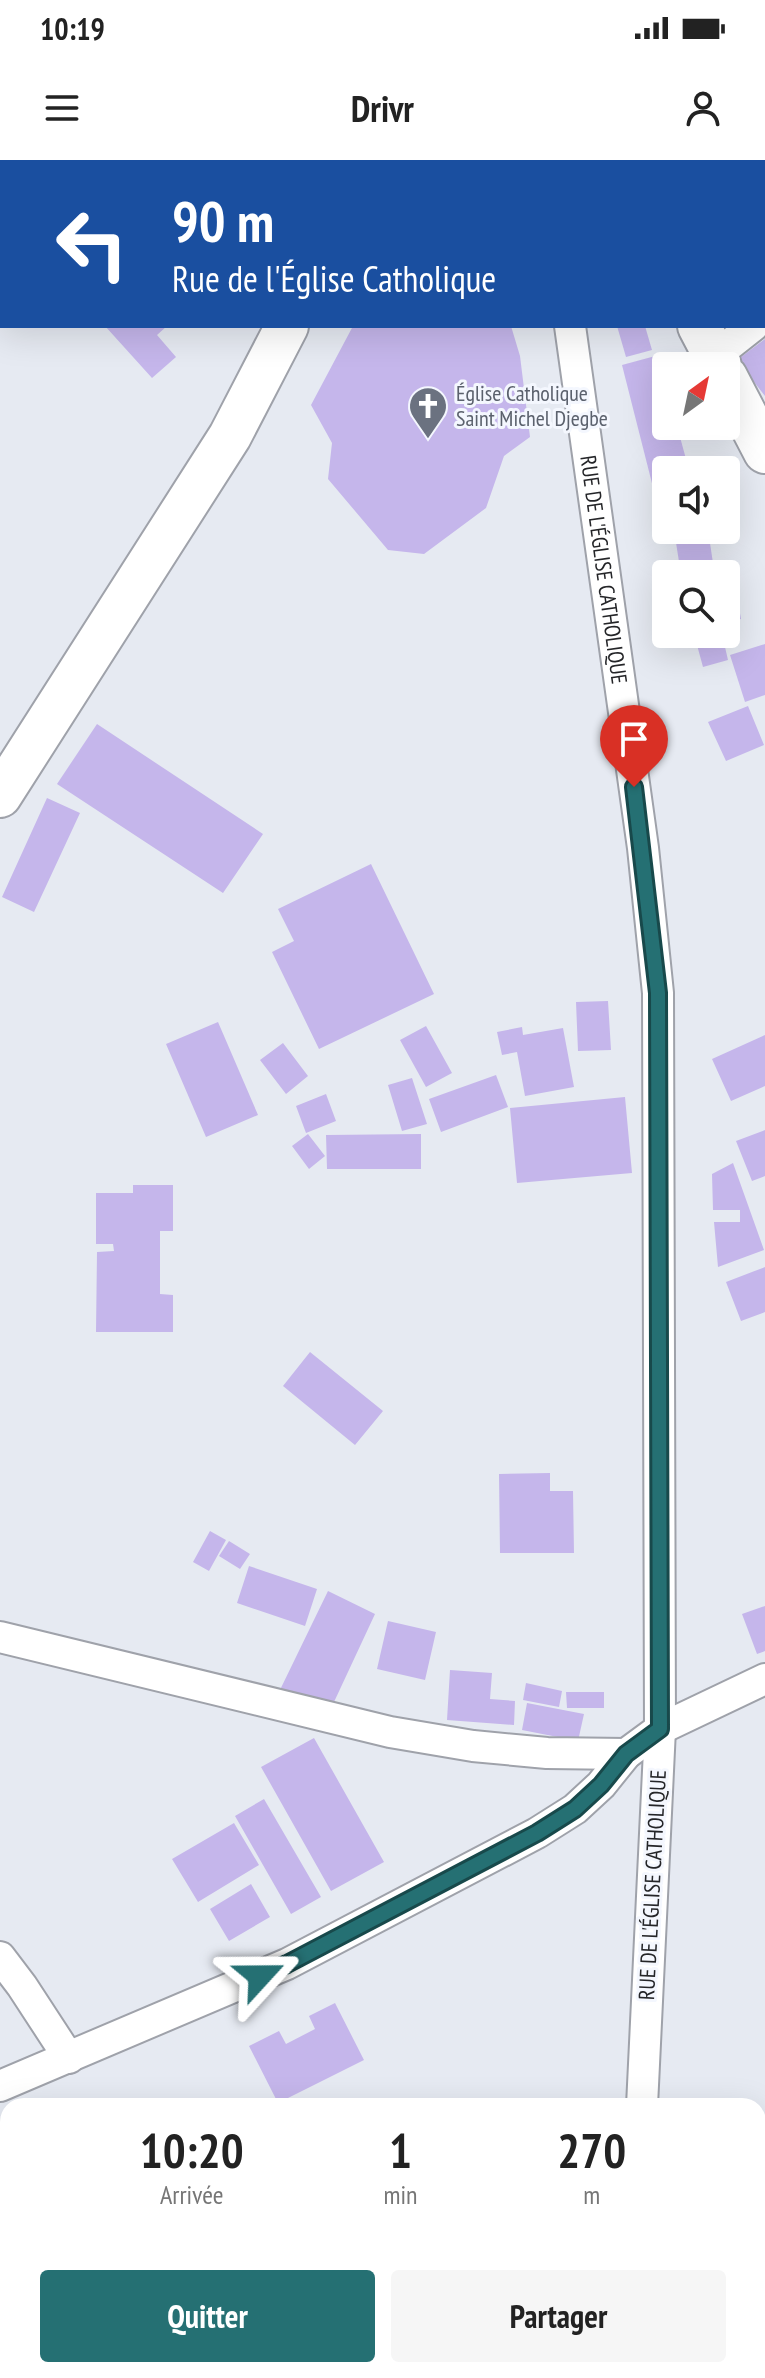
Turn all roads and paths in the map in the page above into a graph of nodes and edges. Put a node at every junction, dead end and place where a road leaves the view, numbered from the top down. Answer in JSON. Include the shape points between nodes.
{"nodes":[{"id":1,"x":286,"y":328,"type":"edge"},
{"id":2,"x":570,"y":328,"type":"edge"},
{"id":3,"x":750,"y":328,"type":"edge"},
{"id":4,"x":720,"y":352,"type":"edge"},
{"id":5,"x":740,"y":404,"type":"edge"},
{"id":6,"x":765,"y":452,"type":"edge"},
{"id":7,"x":0,"y":796,"type":"edge"},
{"id":8,"x":0,"y":1637,"type":"edge"},
{"id":9,"x":765,"y":1679,"type":"edge"},
{"id":10,"x":660,"y":1729,"type":"junction"},
{"id":11,"x":626,"y":1754,"type":"junction"},
{"id":12,"x":0,"y":1957,"type":"edge"},
{"id":13,"x":69,"y":2058,"type":"junction"},
{"id":14,"x":0,"y":2086,"type":"edge"},
{"id":15,"x":642,"y":2098,"type":"edge"}],
"edges":[{"from":1,"to":7,"type":"street","via":[[230,436]]},
{"from":2,"to":10,"type":"street","name":"RUE DE L'ÉGLISE CATHOLIQUE","via":[[643,848],[658,993]]},
{"from":3,"to":4,"type":"street"},
{"from":5,"to":6,"type":"street"},
{"from":8,"to":11,"type":"street","via":[[390,1732],[547,1753]]},
{"from":9,"to":10,"type":"street"},
{"from":10,"to":11,"type":"street"},
{"from":10,"to":15,"type":"street","name":"RUE DE L'ÉGLISE CATHOLIQUE"},
{"from":11,"to":13,"type":"street","via":[[575,1809],[537,1833],[287,1964]]},
{"from":12,"to":13,"type":"street"},
{"from":13,"to":14,"type":"street"}]}
